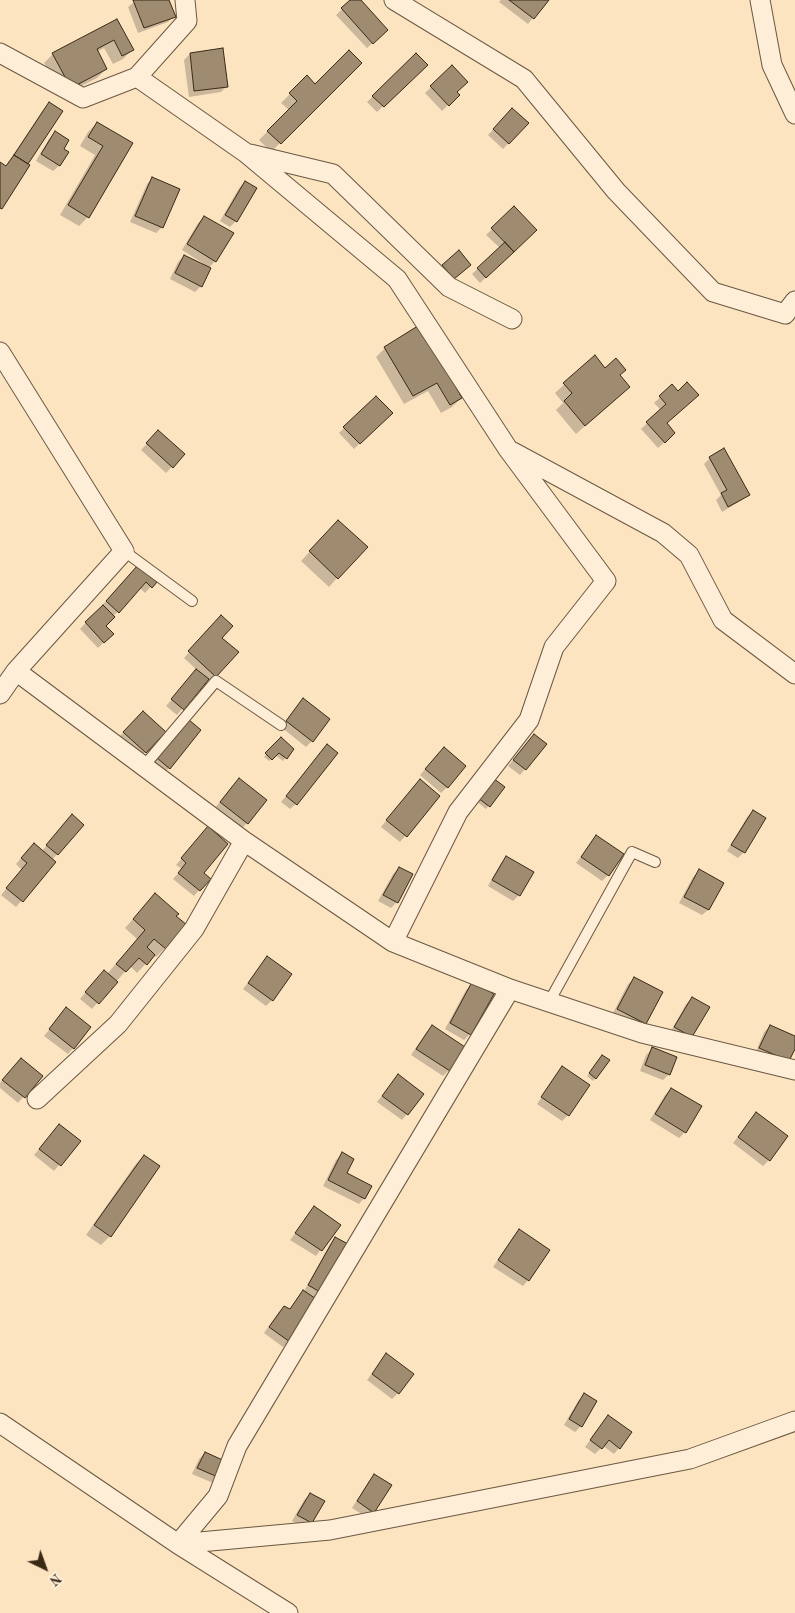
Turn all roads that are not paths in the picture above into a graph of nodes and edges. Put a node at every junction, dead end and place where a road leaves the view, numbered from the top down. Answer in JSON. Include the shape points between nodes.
{"nodes":[{"id":1,"x":185,"y":0,"type":"edge"},
{"id":2,"x":394,"y":0,"type":"edge"},
{"id":3,"x":760,"y":0,"type":"edge"},
{"id":4,"x":0,"y":53,"type":"edge"},
{"id":5,"x":137,"y":77,"type":"junction"},
{"id":6,"x":795,"y":114,"type":"edge"},
{"id":7,"x":246,"y":153,"type":"junction"},
{"id":8,"x":795,"y":301,"type":"edge"},
{"id":9,"x":512,"y":319,"type":"dead end"},
{"id":10,"x":0,"y":352,"type":"edge"},
{"id":11,"x":508,"y":449,"type":"junction"},
{"id":12,"x":124,"y":551,"type":"junction"},
{"id":13,"x":192,"y":601,"type":"dead end"},
{"id":14,"x":16,"y":672,"type":"junction"},
{"id":15,"x":795,"y":674,"type":"edge"},
{"id":16,"x":0,"y":694,"type":"edge"},
{"id":17,"x":282,"y":726,"type":"dead end"},
{"id":18,"x":144,"y":766,"type":"junction"},
{"id":19,"x":244,"y":841,"type":"junction"},
{"id":20,"x":655,"y":862,"type":"dead end"},
{"id":21,"x":393,"y":942,"type":"junction"},
{"id":22,"x":510,"y":989,"type":"junction"},
{"id":23,"x":550,"y":1002,"type":"junction"},
{"id":24,"x":795,"y":1070,"type":"edge"},
{"id":25,"x":37,"y":1099,"type":"dead end"},
{"id":26,"x":795,"y":1421,"type":"edge"},
{"id":27,"x":0,"y":1423,"type":"edge"},
{"id":28,"x":178,"y":1544,"type":"junction"},
{"id":29,"x":288,"y":1613,"type":"edge"}],
"edges":[{"from":1,"to":5,"type":"street","via":[[187,21]]},
{"from":2,"to":8,"type":"street","via":[[524,79],[616,191],[713,292],[785,314]]},
{"from":3,"to":6,"type":"street","via":[[772,65]]},
{"from":4,"to":5,"type":"street","via":[[82,98]]},
{"from":5,"to":7,"type":"street"},
{"from":7,"to":9,"type":"street","via":[[333,174],[449,287]]},
{"from":7,"to":11,"type":"street","via":[[397,279]]},
{"from":10,"to":12,"type":"street"},
{"from":11,"to":15,"type":"street","via":[[663,533],[690,555],[723,620]]},
{"from":11,"to":21,"type":"street","via":[[606,581],[554,647],[529,720],[458,812]]},
{"from":12,"to":13,"type":"lane"},
{"from":12,"to":14,"type":"street"},
{"from":14,"to":16,"type":"street"},
{"from":14,"to":18,"type":"street"},
{"from":17,"to":18,"type":"lane","via":[[216,682]]},
{"from":18,"to":19,"type":"street"},
{"from":19,"to":21,"type":"street"},
{"from":19,"to":25,"type":"street","via":[[194,929],[118,1024]]},
{"from":20,"to":23,"type":"lane","via":[[632,852]]},
{"from":21,"to":22,"type":"street"},
{"from":22,"to":23,"type":"street"},
{"from":22,"to":28,"type":"street","via":[[237,1446],[218,1496]]},
{"from":23,"to":24,"type":"street","via":[[642,1033]]},
{"from":26,"to":28,"type":"street","via":[[690,1459],[330,1530]]},
{"from":27,"to":28,"type":"street"},
{"from":28,"to":29,"type":"street"}]}
